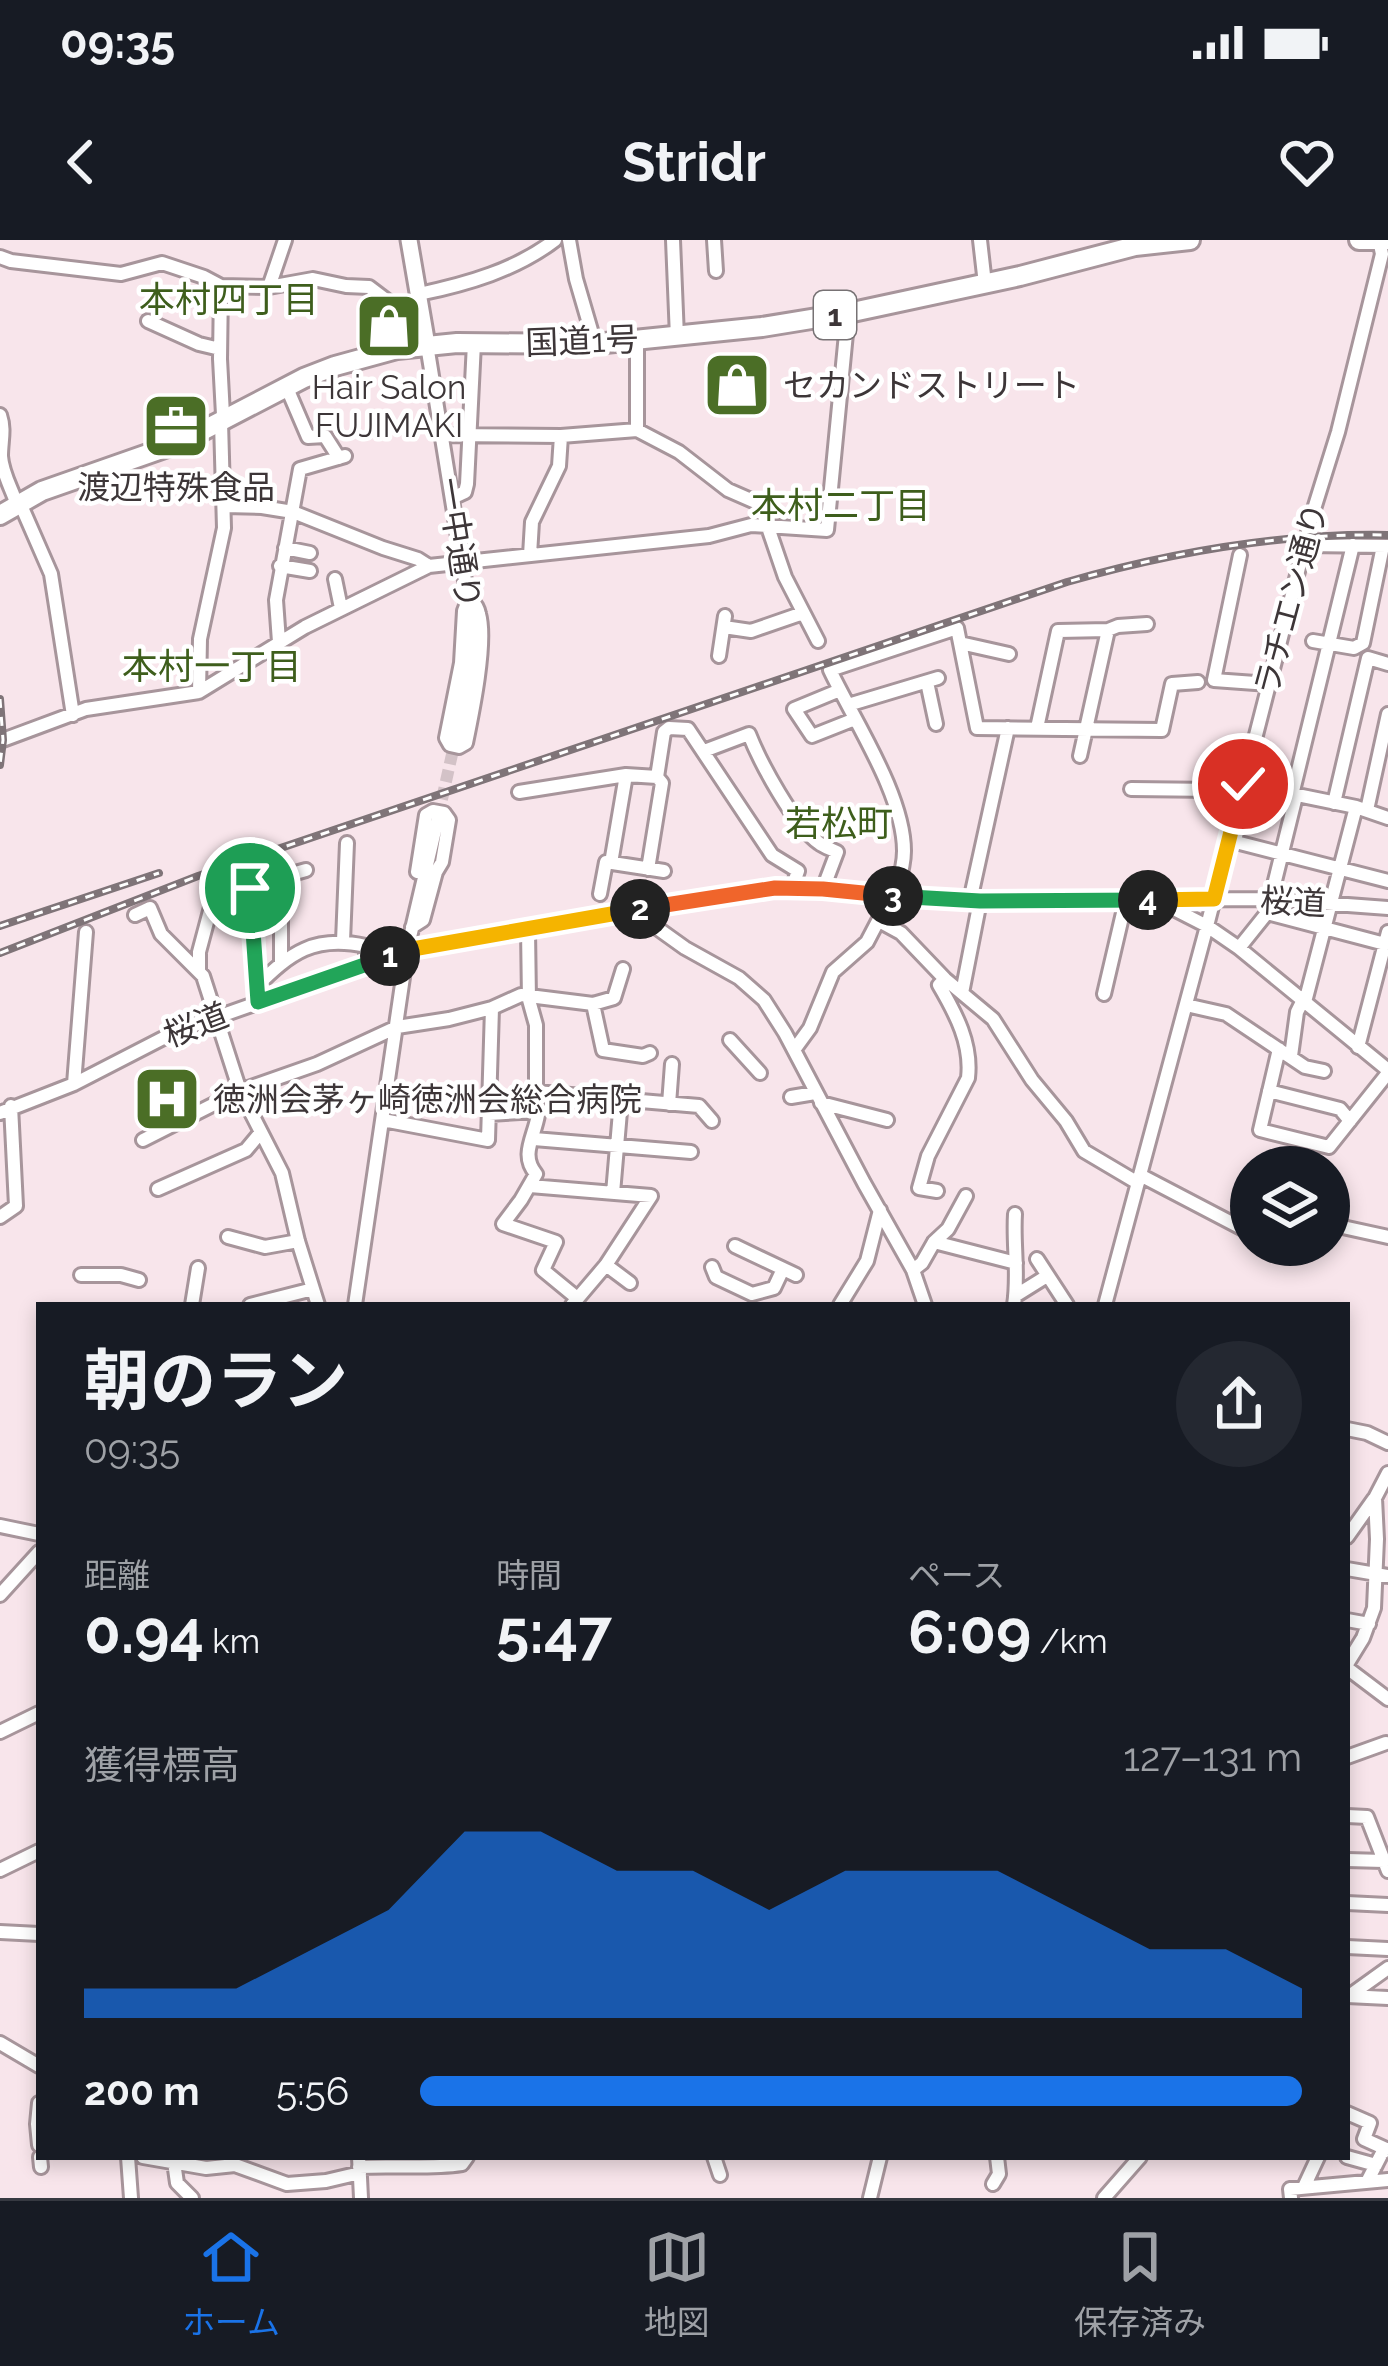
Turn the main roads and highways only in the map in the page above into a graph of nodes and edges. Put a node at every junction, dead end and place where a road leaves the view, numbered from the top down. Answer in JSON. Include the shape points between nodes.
{"nodes":[{"id":1,"x":410,"y":240,"type":"edge"},
{"id":2,"x":1190,"y":240,"type":"edge"},
{"id":3,"x":1359,"y":240,"type":"edge"},
{"id":4,"x":1379,"y":240,"type":"edge"},
{"id":5,"x":1388,"y":240,"type":"edge"},
{"id":6,"x":427,"y":345,"type":"junction"},
{"id":7,"x":13,"y":508,"type":"edge"}],
"edges":[{"from":1,"to":6,"type":"main road"},
{"from":2,"to":6,"type":"highway","name":"国道1号","number":"1","via":[[848,313],[677,337]]},
{"from":3,"to":4,"type":"highway"},
{"from":4,"to":5,"type":"highway"},
{"from":6,"to":7,"type":"highway","name":"国道1号","number":"1","via":[[335,366],[179,443]]}]}
